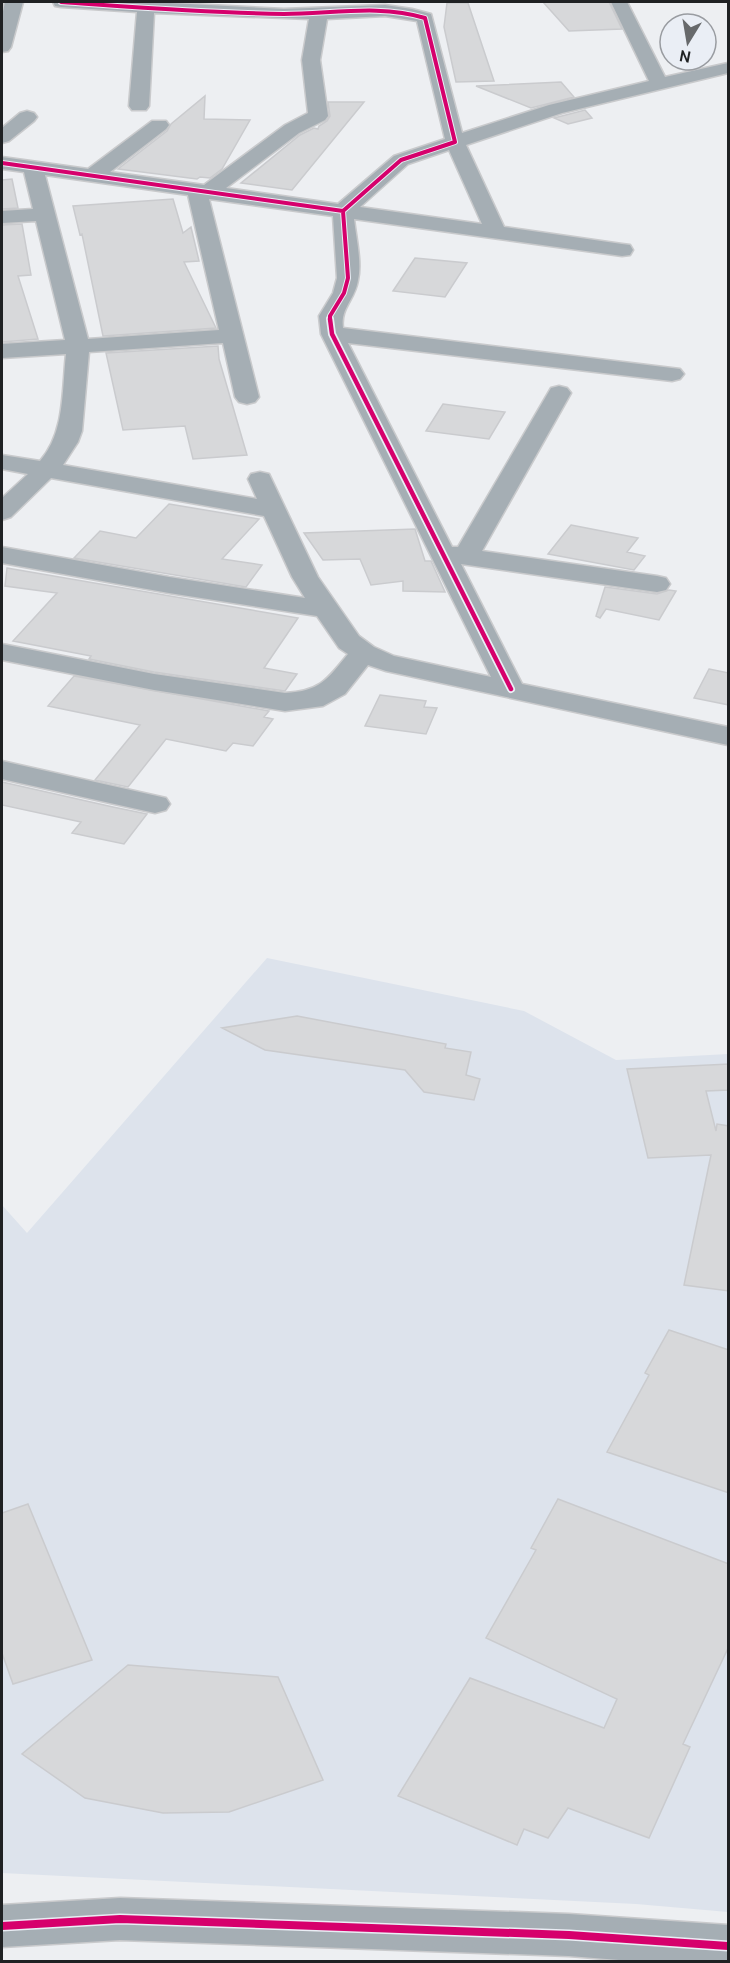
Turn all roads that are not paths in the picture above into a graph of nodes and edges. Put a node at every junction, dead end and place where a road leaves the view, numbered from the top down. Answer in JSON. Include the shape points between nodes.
{"nodes":[{"id":1,"x":14,"y":2,"type":"edge"},
{"id":2,"x":61,"y":2,"type":"edge"},
{"id":3,"x":619,"y":2,"type":"edge"},
{"id":4,"x":145,"y":4,"type":"edge"},
{"id":5,"x":308,"y":9,"type":"edge"},
{"id":6,"x":2,"y":47,"type":"edge"},
{"id":7,"x":729,"y":68,"type":"edge"},
{"id":8,"x":660,"y":85,"type":"junction"},
{"id":9,"x":139,"y":106,"type":"dead end"},
{"id":10,"x":27,"y":117,"type":"dead end"},
{"id":11,"x":159,"y":125,"type":"dead end"},
{"id":12,"x":2,"y":137,"type":"edge"},
{"id":13,"x":456,"y":142,"type":"junction"},
{"id":14,"x":2,"y":163,"type":"edge"},
{"id":15,"x":33,"y":167,"type":"junction"},
{"id":16,"x":93,"y":175,"type":"junction"},
{"id":17,"x":202,"y":193,"type":"junction"},
{"id":18,"x":343,"y":211,"type":"junction"},
{"id":19,"x":46,"y":214,"type":"junction"},
{"id":20,"x":2,"y":217,"type":"edge"},
{"id":21,"x":496,"y":232,"type":"junction"},
{"id":22,"x":622,"y":250,"type":"dead end"},
{"id":23,"x":332,"y":334,"type":"junction"},
{"id":24,"x":233,"y":336,"type":"junction"},
{"id":25,"x":78,"y":346,"type":"junction"},
{"id":26,"x":2,"y":351,"type":"edge"},
{"id":27,"x":672,"y":374,"type":"dead end"},
{"id":28,"x":559,"y":393,"type":"dead end"},
{"id":29,"x":248,"y":397,"type":"dead end"},
{"id":30,"x":2,"y":462,"type":"edge"},
{"id":31,"x":44,"y":470,"type":"junction"},
{"id":32,"x":260,"y":479,"type":"dead end"},
{"id":33,"x":274,"y":510,"type":"junction"},
{"id":34,"x":2,"y":512,"type":"edge"},
{"id":35,"x":2,"y":555,"type":"edge"},
{"id":36,"x":454,"y":555,"type":"junction"},
{"id":37,"x":657,"y":584,"type":"dead end"},
{"id":38,"x":326,"y":609,"type":"junction"},
{"id":39,"x":2,"y":652,"type":"edge"},
{"id":40,"x":364,"y":653,"type":"junction"},
{"id":41,"x":511,"y":689,"type":"junction"},
{"id":42,"x":729,"y":736,"type":"edge"},
{"id":43,"x":2,"y":770,"type":"edge"},
{"id":44,"x":155,"y":804,"type":"dead end"},
{"id":45,"x":2,"y":1926,"type":"edge"},
{"id":46,"x":729,"y":1946,"type":"edge"}],
"edges":[{"from":1,"to":6,"type":"street"},
{"from":2,"to":4,"type":"street"},
{"from":3,"to":8,"type":"street"},
{"from":4,"to":5,"type":"street"},
{"from":4,"to":9,"type":"street"},
{"from":5,"to":13,"type":"street","via":[[382,10],[425,18]]},
{"from":5,"to":17,"type":"street","via":[[318,116],[291,129]]},
{"from":7,"to":8,"type":"street"},
{"from":8,"to":13,"type":"street","via":[[489,128]]},
{"from":10,"to":12,"type":"street"},
{"from":11,"to":16,"type":"street"},
{"from":13,"to":18,"type":"street","via":[[401,160]]},
{"from":13,"to":21,"type":"street"},
{"from":14,"to":15,"type":"street"},
{"from":15,"to":16,"type":"street"},
{"from":15,"to":19,"type":"street"},
{"from":16,"to":17,"type":"street"},
{"from":17,"to":18,"type":"street"},
{"from":17,"to":24,"type":"street"},
{"from":18,"to":21,"type":"street"},
{"from":18,"to":23,"type":"street","via":[[348,278],[330,316]]},
{"from":19,"to":20,"type":"street"},
{"from":19,"to":25,"type":"street"},
{"from":21,"to":22,"type":"street"},
{"from":23,"to":27,"type":"street"},
{"from":23,"to":36,"type":"street"},
{"from":24,"to":25,"type":"street"},
{"from":24,"to":29,"type":"street"},
{"from":25,"to":26,"type":"street"},
{"from":25,"to":31,"type":"street","via":[[68,441]]},
{"from":28,"to":36,"type":"street"},
{"from":30,"to":31,"type":"street"},
{"from":31,"to":33,"type":"street"},
{"from":31,"to":34,"type":"street"},
{"from":32,"to":33,"type":"street"},
{"from":33,"to":38,"type":"street","via":[[305,577]]},
{"from":35,"to":38,"type":"street"},
{"from":36,"to":37,"type":"street"},
{"from":36,"to":41,"type":"street"},
{"from":38,"to":40,"type":"street","via":[[349,642]]},
{"from":39,"to":40,"type":"street","via":[[285,702],[313,700],[335,688]]},
{"from":40,"to":41,"type":"street","via":[[386,663]]},
{"from":41,"to":42,"type":"street"},
{"from":43,"to":44,"type":"street"},
{"from":45,"to":46,"type":"street","via":[[120,1919],[569,1935]]}]}
